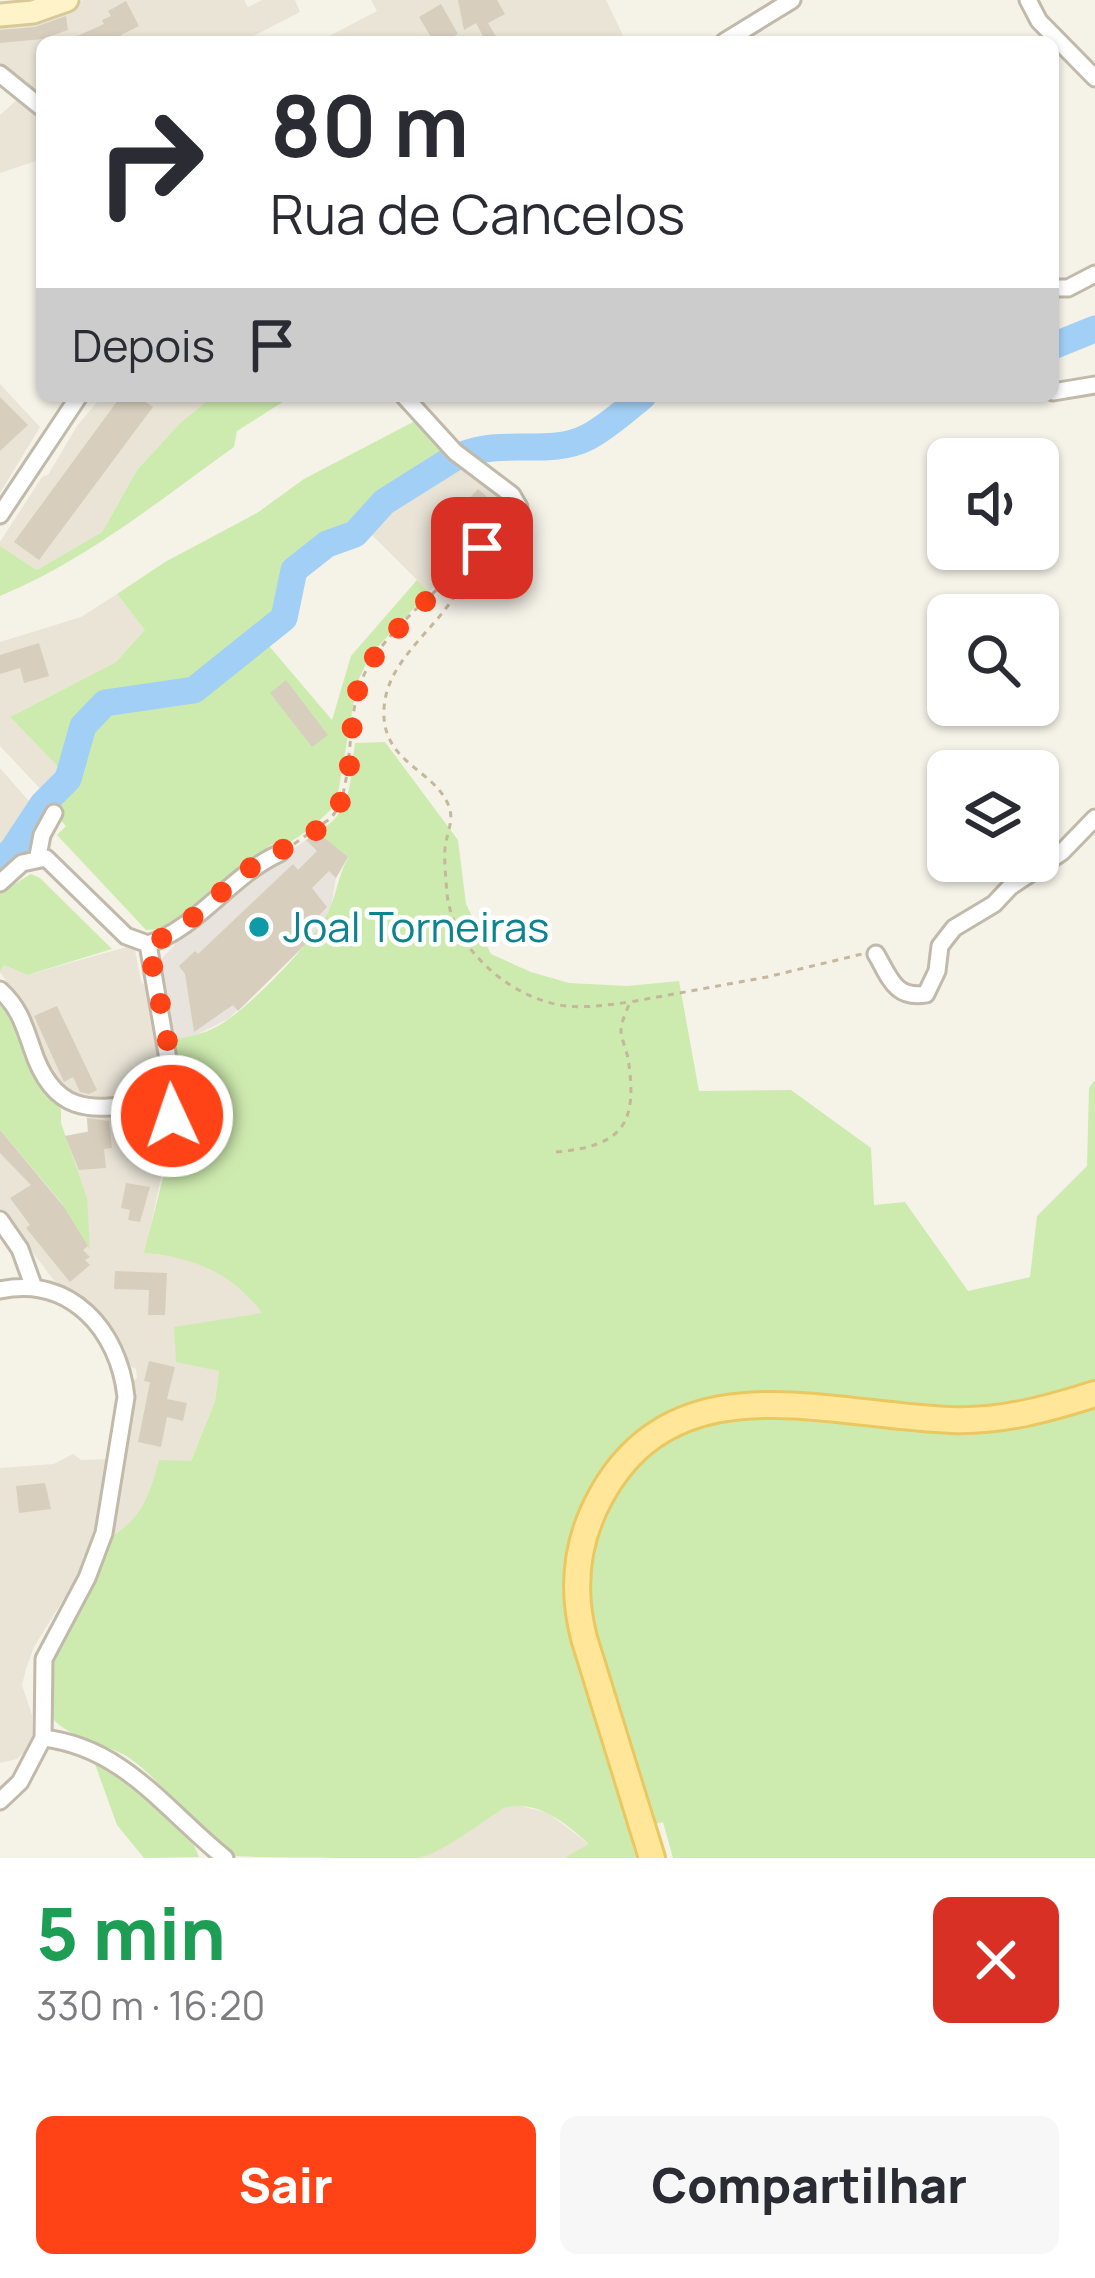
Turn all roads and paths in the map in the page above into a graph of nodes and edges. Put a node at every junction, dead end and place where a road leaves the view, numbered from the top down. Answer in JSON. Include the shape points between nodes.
{"nodes":[{"id":1,"x":67,"y":0,"type":"edge"},
{"id":2,"x":792,"y":0,"type":"edge"},
{"id":3,"x":1028,"y":0,"type":"edge"},
{"id":4,"x":0,"y":15,"type":"edge"},
{"id":5,"x":734,"y":36,"type":"edge"},
{"id":6,"x":1054,"y":36,"type":"edge"},
{"id":7,"x":1059,"y":41,"type":"edge"},
{"id":8,"x":0,"y":74,"type":"edge"},
{"id":9,"x":1095,"y":78,"type":"edge"},
{"id":10,"x":36,"y":103,"type":"edge"},
{"id":11,"x":1095,"y":274,"type":"edge"},
{"id":12,"x":1059,"y":288,"type":"edge"},
{"id":13,"x":1095,"y":386,"type":"edge"},
{"id":14,"x":1059,"y":391,"type":"edge"},
{"id":15,"x":74,"y":402,"type":"edge"},
{"id":16,"x":409,"y":402,"type":"edge"},
{"id":17,"x":519,"y":506,"type":"joint"},
{"id":18,"x":0,"y":515,"type":"edge"},
{"id":19,"x":470,"y":561,"type":"junction"},
{"id":20,"x":54,"y":813,"type":"dead end"},
{"id":21,"x":1095,"y":818,"type":"edge"},
{"id":22,"x":280,"y":853,"type":"joint"},
{"id":23,"x":38,"y":856,"type":"junction"},
{"id":24,"x":0,"y":883,"type":"edge"},
{"id":25,"x":148,"y":944,"type":"junction"},
{"id":26,"x":876,"y":954,"type":"joint"},
{"id":27,"x":0,"y":990,"type":"edge"},
{"id":28,"x":630,"y":1002,"type":"junction"},
{"id":29,"x":174,"y":1100,"type":"junction"},
{"id":30,"x":556,"y":1152,"type":"dead end"},
{"id":31,"x":160,"y":1164,"type":"dead end"},
{"id":32,"x":0,"y":1220,"type":"edge"},
{"id":33,"x":33,"y":1285,"type":"junction"},
{"id":34,"x":0,"y":1290,"type":"edge"},
{"id":35,"x":1095,"y":1394,"type":"edge"},
{"id":36,"x":44,"y":1738,"type":"junction"},
{"id":37,"x":0,"y":1776,"type":"edge"},
{"id":38,"x":20,"y":1782,"type":"junction"},
{"id":39,"x":0,"y":1801,"type":"edge"},
{"id":40,"x":225,"y":1858,"type":"edge"},
{"id":41,"x":652,"y":1858,"type":"edge"}],
"edges":[{"from":1,"to":4,"type":"street"},
{"from":2,"to":5,"type":"street"},
{"from":3,"to":6,"type":"street"},
{"from":7,"to":9,"type":"street"},
{"from":8,"to":10,"type":"street"},
{"from":11,"to":12,"type":"street"},
{"from":13,"to":14,"type":"street"},
{"from":15,"to":18,"type":"street"},
{"from":16,"to":17,"type":"street"},
{"from":17,"to":19,"type":"path"},
{"from":19,"to":22,"type":"path","via":[[366,670],[339,807]]},
{"from":19,"to":28,"type":"path","via":[[455,595],[390,680],[383,713],[401,757],[438,786],[452,818],[445,849],[454,927],[503,980],[535,996],[591,1007]]},
{"from":20,"to":23,"type":"street"},
{"from":21,"to":26,"type":"street","via":[[1062,852],[954,928],[926,994],[898,992]]},
{"from":22,"to":25,"type":"street"},
{"from":23,"to":24,"type":"street"},
{"from":23,"to":25,"type":"street","via":[[126,936]]},
{"from":25,"to":29,"type":"street"},
{"from":26,"to":28,"type":"path"},
{"from":27,"to":29,"type":"street","via":[[20,1013],[60,1099],[81,1107]]},
{"from":28,"to":30,"type":"path","via":[[621,1029],[632,1110],[616,1134]]},
{"from":29,"to":31,"type":"street"},
{"from":32,"to":33,"type":"street"},
{"from":33,"to":34,"type":"street"},
{"from":33,"to":36,"type":"street","via":[[84,1309],[119,1368],[126,1397],[104,1533],[44,1659]]},
{"from":35,"to":41,"type":"main road","via":[[1046,1410],[965,1420],[738,1404],[664,1429],[621,1466],[589,1518],[577,1601]]},
{"from":36,"to":38,"type":"street"},
{"from":36,"to":40,"type":"street","via":[[81,1745],[123,1767]]},
{"from":37,"to":38,"type":"street"},
{"from":38,"to":39,"type":"street"}]}
